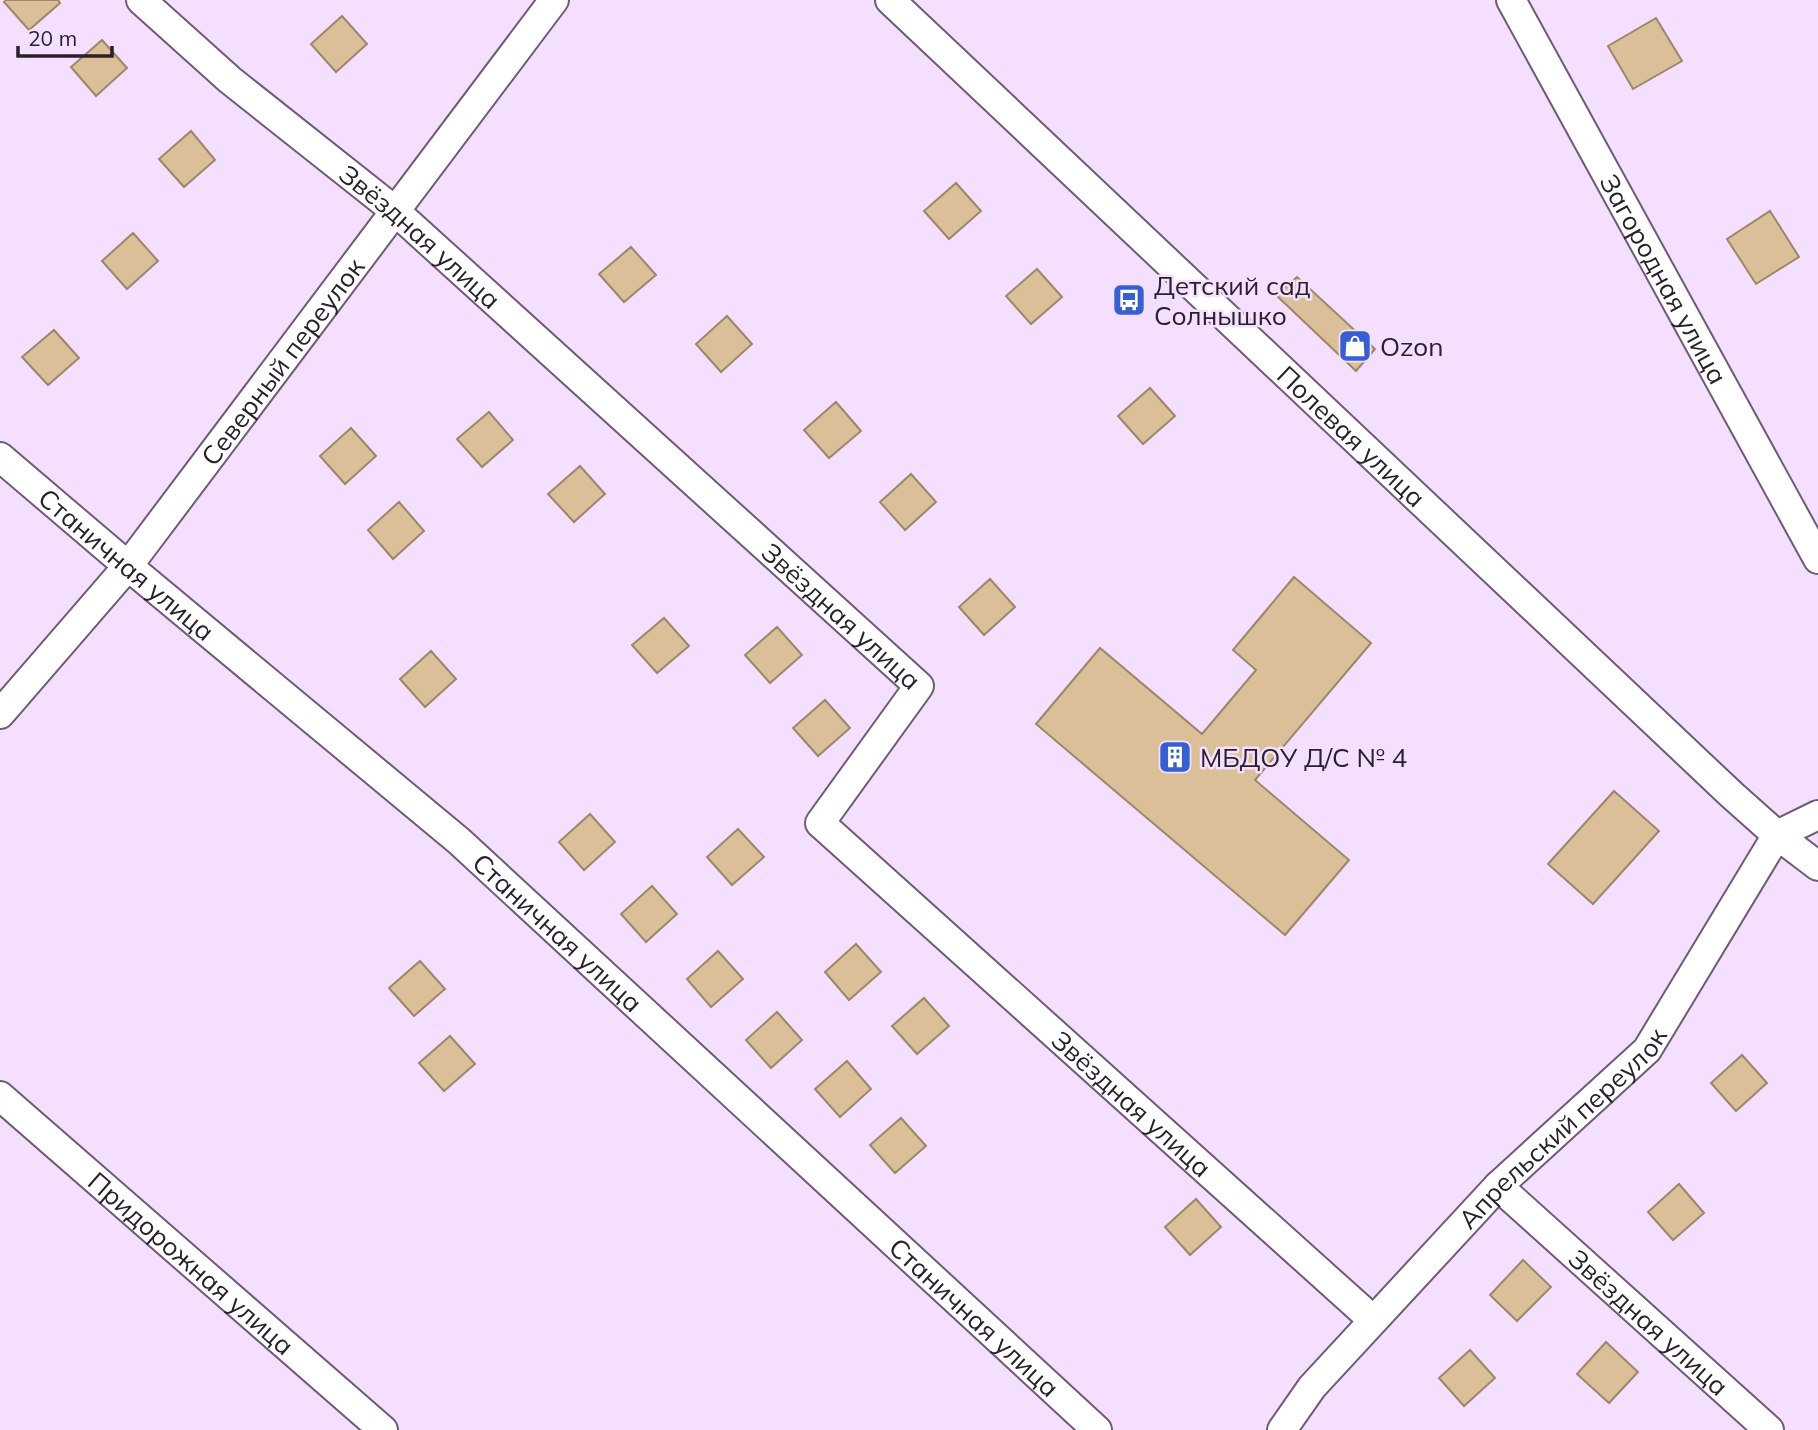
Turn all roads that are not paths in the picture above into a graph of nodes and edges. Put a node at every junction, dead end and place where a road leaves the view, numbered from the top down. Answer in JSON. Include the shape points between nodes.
{"nodes":[{"id":1,"x":141,"y":0,"type":"edge"},
{"id":2,"x":554,"y":0,"type":"edge"},
{"id":3,"x":890,"y":0,"type":"edge"},
{"id":4,"x":1511,"y":0,"type":"edge"},
{"id":5,"x":394,"y":210,"type":"junction"},
{"id":6,"x":0,"y":457,"type":"edge"},
{"id":7,"x":1818,"y":559,"type":"edge"},
{"id":8,"x":128,"y":566,"type":"junction"},
{"id":9,"x":0,"y":714,"type":"edge"},
{"id":10,"x":1818,"y":816,"type":"edge"},
{"id":11,"x":1777,"y":835,"type":"junction"},
{"id":12,"x":1818,"y":866,"type":"edge"},
{"id":13,"x":0,"y":1096,"type":"edge"},
{"id":14,"x":1498,"y":1186,"type":"junction"},
{"id":15,"x":1373,"y":1320,"type":"junction"},
{"id":16,"x":383,"y":1430,"type":"edge"},
{"id":17,"x":1097,"y":1430,"type":"edge"},
{"id":18,"x":1282,"y":1430,"type":"edge"},
{"id":19,"x":1769,"y":1430,"type":"edge"}],
"edges":[{"from":1,"to":5,"type":"street","name":"Звёздная улица","via":[[230,80]]},
{"from":2,"to":5,"type":"street","name":"Северный переулок"},
{"from":3,"to":11,"type":"street","name":"Полевая улица"},
{"from":4,"to":7,"type":"street","name":"Загородная улица"},
{"from":5,"to":8,"type":"street","name":"Северный переулок"},
{"from":5,"to":15,"type":"street","name":"Звёздная улица","via":[[919,686],[820,823]]},
{"from":6,"to":8,"type":"street","name":"Станичная улица"},
{"from":8,"to":9,"type":"street","name":"Северный переулок"},
{"from":8,"to":17,"type":"street","name":"Станичная улица","via":[[459,841]]},
{"from":10,"to":11,"type":"street"},
{"from":11,"to":12,"type":"street","name":"Полевая улица"},
{"from":11,"to":14,"type":"street","name":"Апрельский переулок","via":[[1647,1050]]},
{"from":13,"to":16,"type":"street","name":"Придорожная улица"},
{"from":14,"to":15,"type":"street","name":"Апрельский переулок"},
{"from":14,"to":19,"type":"street","name":"Звёздная улица"},
{"from":15,"to":18,"type":"street","name":"Апрельский переулок","via":[[1312,1387]]}]}
